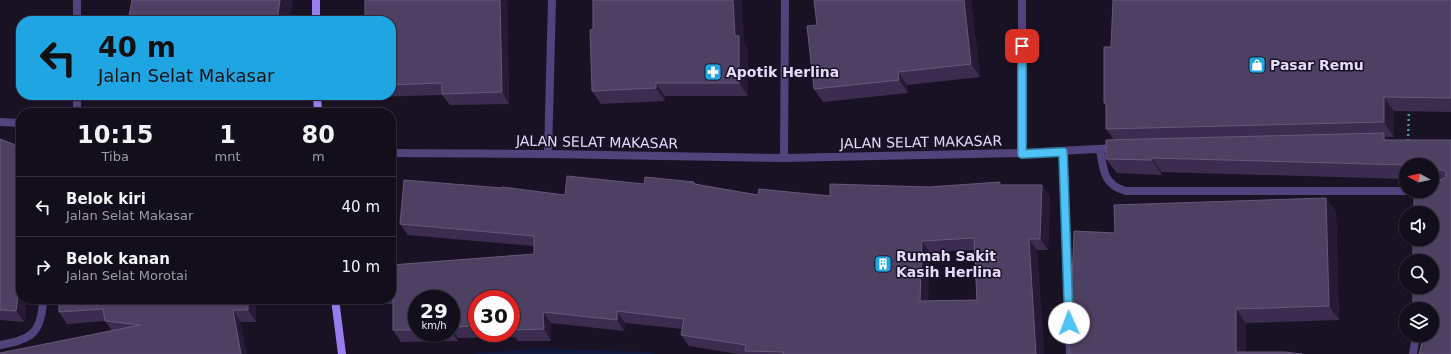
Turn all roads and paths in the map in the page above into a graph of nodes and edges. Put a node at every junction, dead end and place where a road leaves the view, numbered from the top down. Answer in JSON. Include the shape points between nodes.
{"nodes":[{"id":1,"x":76,"y":0,"type":"edge"},
{"id":2,"x":316,"y":0,"type":"edge"},
{"id":3,"x":552,"y":0,"type":"edge"},
{"id":4,"x":785,"y":0,"type":"edge"},
{"id":5,"x":1022,"y":0,"type":"edge"},
{"id":6,"x":77,"y":16,"type":"edge"},
{"id":7,"x":316,"y":16,"type":"edge"},
{"id":8,"x":1409,"y":102,"type":"edge"},
{"id":9,"x":0,"y":122,"type":"edge"},
{"id":10,"x":16,"y":123,"type":"edge"},
{"id":11,"x":1408,"y":141,"type":"edge"},
{"id":12,"x":1124,"y":148,"type":"edge"},
{"id":13,"x":1100,"y":149,"type":"junction"},
{"id":14,"x":1063,"y":152,"type":"junction"},
{"id":15,"x":396,"y":153,"type":"edge"},
{"id":16,"x":548,"y":154,"type":"junction"},
{"id":17,"x":1022,"y":154,"type":"junction"},
{"id":18,"x":784,"y":158,"type":"junction"},
{"id":19,"x":1399,"y":195,"type":"edge"},
{"id":20,"x":43,"y":304,"type":"edge"},
{"id":21,"x":335,"y":304,"type":"edge"},
{"id":22,"x":1415,"y":342,"type":"edge"},
{"id":23,"x":0,"y":345,"type":"edge"},
{"id":24,"x":342,"y":354,"type":"edge"},
{"id":25,"x":1070,"y":354,"type":"edge"},
{"id":26,"x":1413,"y":354,"type":"edge"}],
"edges":[{"from":1,"to":6,"type":"street"},
{"from":2,"to":7,"type":"main road"},
{"from":3,"to":16,"type":"street"},
{"from":4,"to":18,"type":"street"},
{"from":5,"to":17,"type":"street"},
{"from":8,"to":11,"type":"path"},
{"from":9,"to":10,"type":"street"},
{"from":12,"to":13,"type":"street","name":"JALAN SELAT MAKASAR"},
{"from":13,"to":14,"type":"street","name":"JALAN SELAT MAKASAR"},
{"from":13,"to":19,"type":"street","via":[[1106,176],[1117,189],[1126,191]]},
{"from":14,"to":17,"type":"street","name":"JALAN SELAT MAKASAR"},
{"from":14,"to":25,"type":"street"},
{"from":15,"to":16,"type":"street","name":"JALAN SELAT MAKASAR"},
{"from":16,"to":18,"type":"street","name":"JALAN SELAT MAKASAR"},
{"from":17,"to":18,"type":"street","name":"JALAN SELAT MAKASAR"},
{"from":20,"to":23,"type":"street","via":[[35,332],[14,343]]},
{"from":21,"to":24,"type":"main road"},
{"from":22,"to":26,"type":"street"}]}
